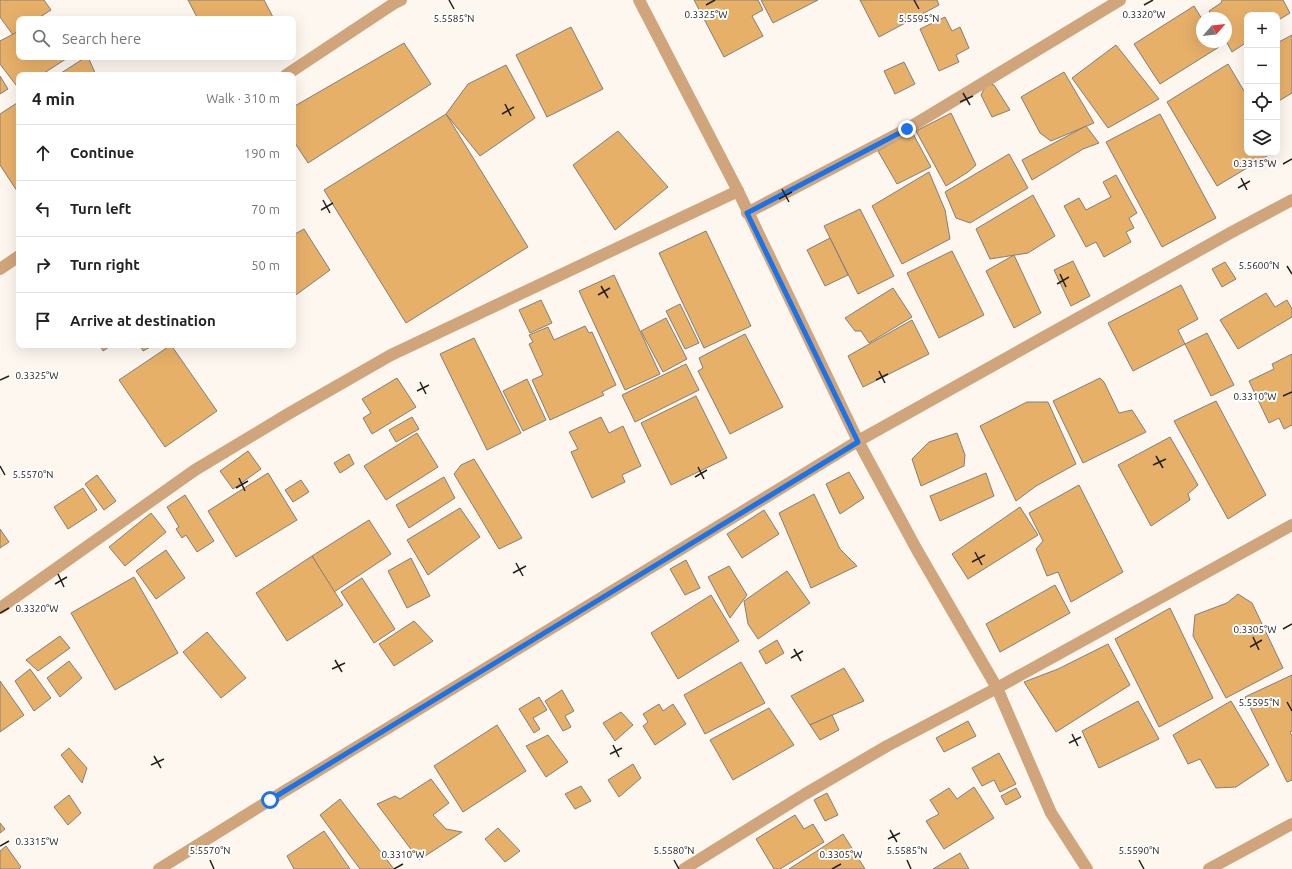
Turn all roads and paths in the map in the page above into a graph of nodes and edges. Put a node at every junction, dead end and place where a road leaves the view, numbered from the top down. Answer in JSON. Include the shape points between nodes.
{"nodes":[{"id":1,"x":401,"y":0,"type":"edge"},
{"id":2,"x":639,"y":0,"type":"edge"},
{"id":3,"x":1120,"y":0,"type":"edge"},
{"id":4,"x":291,"y":72,"type":"edge"},
{"id":5,"x":738,"y":191,"type":"junction"},
{"id":6,"x":1292,"y":200,"type":"edge"},
{"id":7,"x":747,"y":213,"type":"junction"},
{"id":8,"x":16,"y":258,"type":"edge"},
{"id":9,"x":0,"y":269,"type":"edge"},
{"id":10,"x":858,"y":442,"type":"junction"},
{"id":11,"x":1292,"y":525,"type":"edge"},
{"id":12,"x":0,"y":608,"type":"edge"},
{"id":13,"x":997,"y":688,"type":"junction"},
{"id":14,"x":1292,"y":824,"type":"edge"},
{"id":15,"x":159,"y":869,"type":"edge"},
{"id":16,"x":684,"y":869,"type":"edge"},
{"id":17,"x":1086,"y":869,"type":"edge"},
{"id":18,"x":1209,"y":869,"type":"edge"}],
"edges":[{"from":1,"to":4,"type":"street"},
{"from":2,"to":5,"type":"street"},
{"from":3,"to":7,"type":"street","via":[[907,129]]},
{"from":5,"to":7,"type":"street"},
{"from":5,"to":12,"type":"street","via":[[392,355],[195,470]]},
{"from":6,"to":10,"type":"street"},
{"from":7,"to":10,"type":"street"},
{"from":8,"to":9,"type":"street"},
{"from":10,"to":13,"type":"street"},
{"from":10,"to":15,"type":"street"},
{"from":11,"to":13,"type":"street"},
{"from":13,"to":16,"type":"street","via":[[887,746]]},
{"from":13,"to":17,"type":"street","via":[[1051,813]]},
{"from":14,"to":18,"type":"street"}]}
